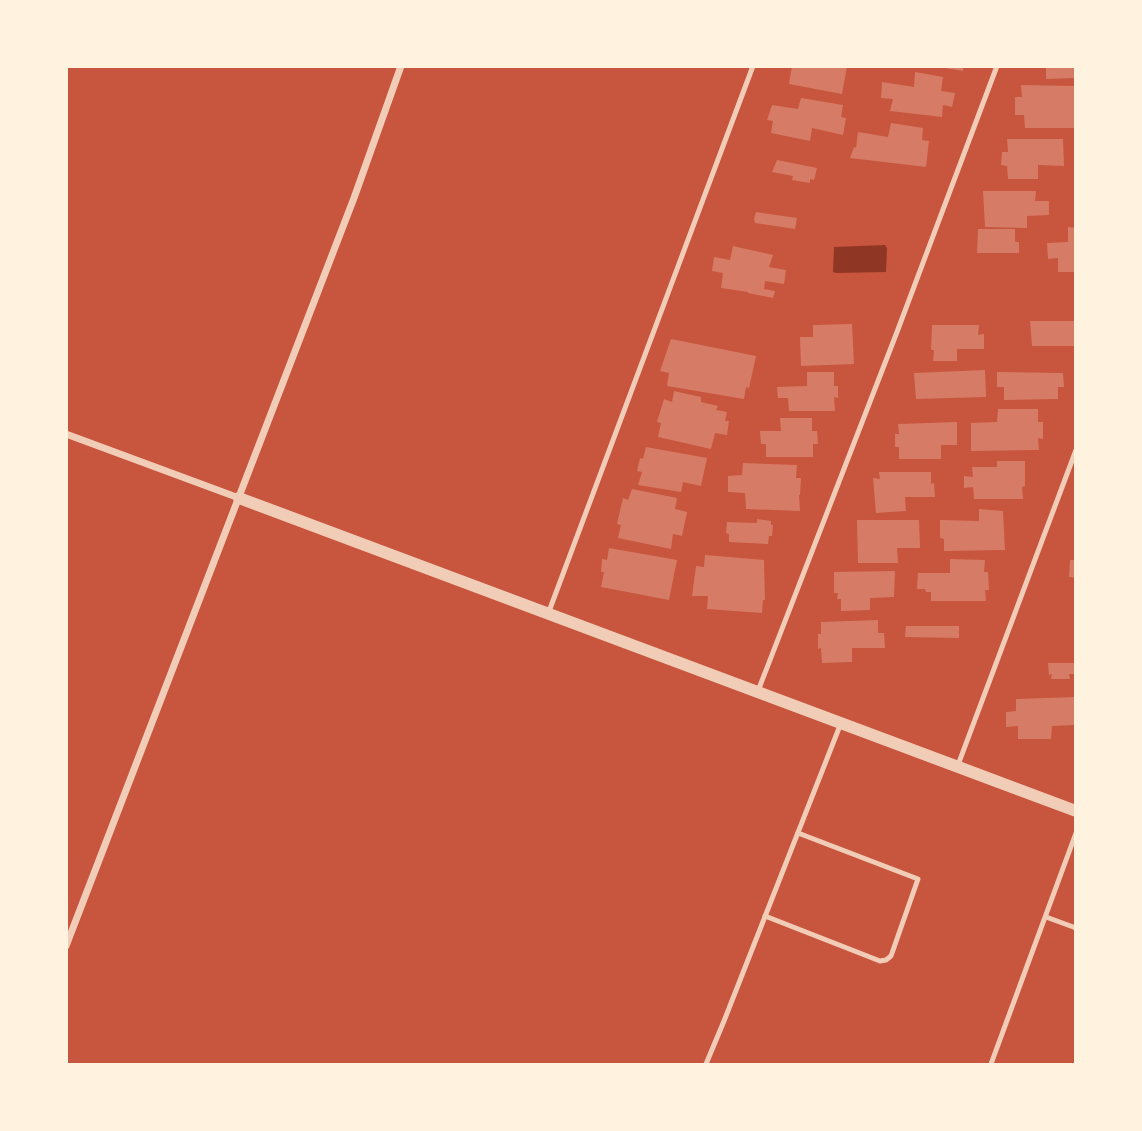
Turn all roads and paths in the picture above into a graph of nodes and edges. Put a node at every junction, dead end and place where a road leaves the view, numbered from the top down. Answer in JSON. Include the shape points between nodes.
{"nodes":[{"id":1,"x":401,"y":66,"type":"edge"},
{"id":2,"x":753,"y":66,"type":"edge"},
{"id":3,"x":997,"y":66,"type":"edge"},
{"id":4,"x":66,"y":434,"type":"edge"},
{"id":5,"x":1076,"y":450,"type":"edge"},
{"id":6,"x":239,"y":498,"type":"junction"},
{"id":7,"x":548,"y":614,"type":"junction"},
{"id":8,"x":758,"y":692,"type":"junction"},
{"id":9,"x":841,"y":723,"type":"junction"},
{"id":10,"x":957,"y":767,"type":"junction"},
{"id":11,"x":1076,"y":811,"type":"edge"},
{"id":12,"x":798,"y":833,"type":"junction"},
{"id":13,"x":1076,"y":833,"type":"edge"},
{"id":14,"x":765,"y":916,"type":"junction"},
{"id":15,"x":1045,"y":917,"type":"junction"},
{"id":16,"x":1076,"y":928,"type":"edge"},
{"id":17,"x":66,"y":946,"type":"edge"},
{"id":18,"x":706,"y":1065,"type":"edge"},
{"id":19,"x":991,"y":1065,"type":"edge"}],
"edges":[{"from":1,"to":6,"type":"street"},
{"from":2,"to":7,"type":"lane"},
{"from":3,"to":8,"type":"lane"},
{"from":4,"to":6,"type":"street"},
{"from":5,"to":10,"type":"lane"},
{"from":6,"to":7,"type":"street"},
{"from":6,"to":17,"type":"street"},
{"from":7,"to":8,"type":"street"},
{"from":8,"to":9,"type":"street"},
{"from":9,"to":10,"type":"street"},
{"from":9,"to":12,"type":"lane"},
{"from":10,"to":11,"type":"street"},
{"from":12,"to":14,"type":"lane"},
{"from":12,"to":14,"type":"lane","via":[[918,879],[891,956],[880,961]]},
{"from":13,"to":15,"type":"lane"},
{"from":14,"to":18,"type":"lane"},
{"from":15,"to":16,"type":"lane"},
{"from":15,"to":19,"type":"lane"}]}
